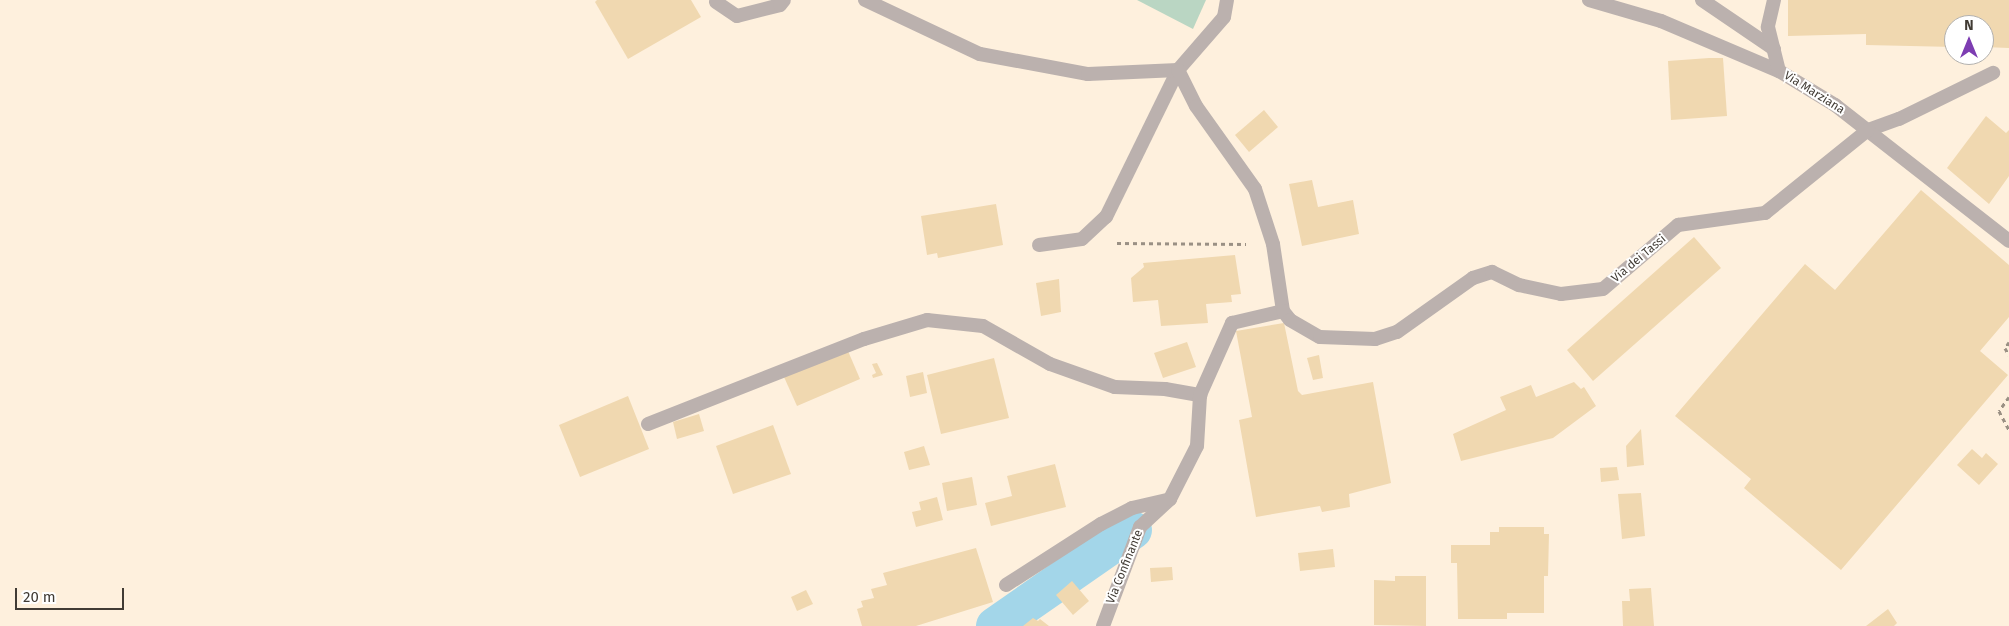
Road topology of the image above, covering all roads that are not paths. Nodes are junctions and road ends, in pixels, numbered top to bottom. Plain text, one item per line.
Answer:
1 (784, 0) edge
2 (865, 0) edge
3 (1227, 0) edge
4 (1589, 0) edge
5 (1702, 0) edge
6 (1774, 0) edge
7 (716, 2) dead end
8 (1774, 49) junction
9 (1178, 70) junction
10 (1779, 71) junction
11 (1993, 73) dead end
12 (1868, 130) junction
13 (2009, 241) edge
14 (1039, 245) dead end
15 (1283, 311) junction
16 (1200, 395) junction
17 (648, 424) dead end
18 (1170, 498) junction
19 (1006, 585) dead end
20 (1103, 626) edge

1 - 7 street
2 - 9 street
3 - 9 street
4 - 10 street, Via Marziana
5 - 8 street
6 - 8 street
8 - 10 street
9 - 14 street
9 - 15 street
10 - 12 street, Via Marziana
11 - 12 street
12 - 13 street, Via Marziana
12 - 15 street, Via dei Tassi
15 - 16 street, Via Confinante
16 - 17 street
16 - 18 street, Via Confinante
18 - 19 street
18 - 20 street, Via Confinante

